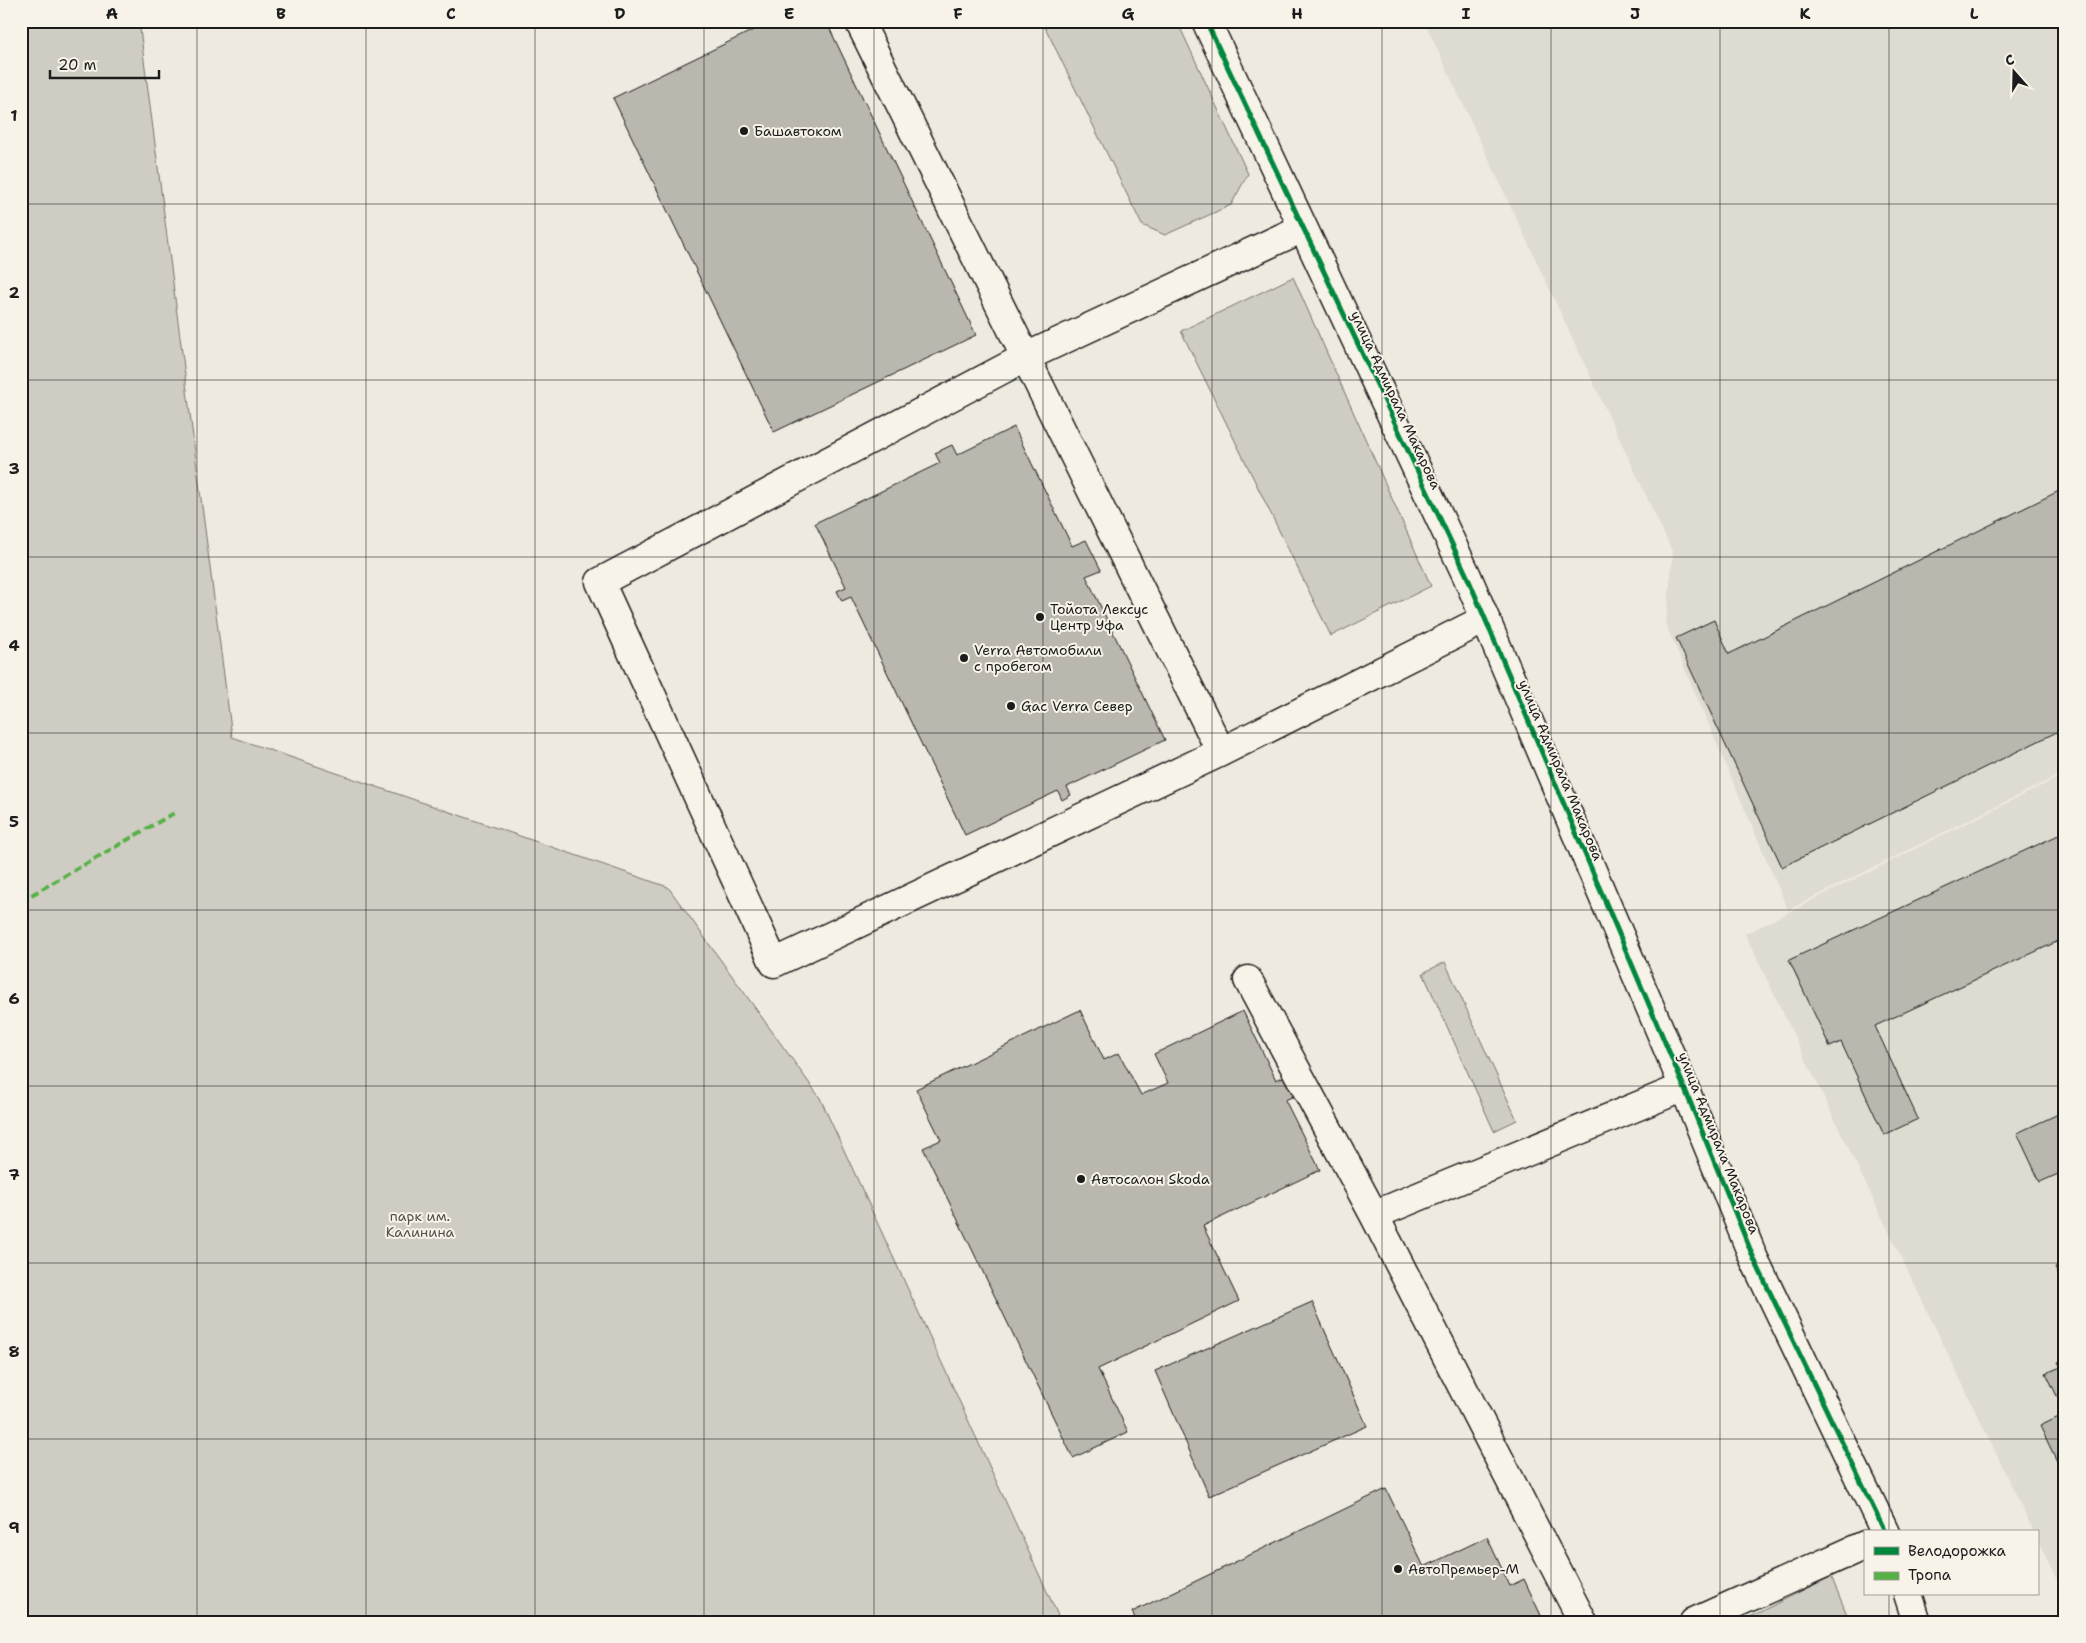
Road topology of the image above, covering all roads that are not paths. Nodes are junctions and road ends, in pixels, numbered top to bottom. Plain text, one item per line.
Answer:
1 (859, 21) edge
2 (1206, 21) edge
3 (1303, 228) junction
4 (1026, 357) junction
5 (1485, 619) junction
6 (1222, 752) junction
7 (1248, 980) dead end
8 (1684, 1087) junction
9 (1374, 1215) junction
10 (1884, 1530) edge
11 (1864, 1545) edge
12 (1909, 1596) edge
13 (1583, 1622) edge
14 (1694, 1622) edge
15 (1917, 1622) edge

1 - 4 street
2 - 3 street, улица Адмирала Макарова
3 - 4 street
3 - 5 street, улица Адмирала Макарова
4 - 6 street
4 - 6 street
5 - 6 street
5 - 8 street, улица Адмирала Макарова
7 - 9 street
8 - 9 street
8 - 10 street, улица Адмирала Макарова
9 - 13 street
11 - 14 street
12 - 15 street

